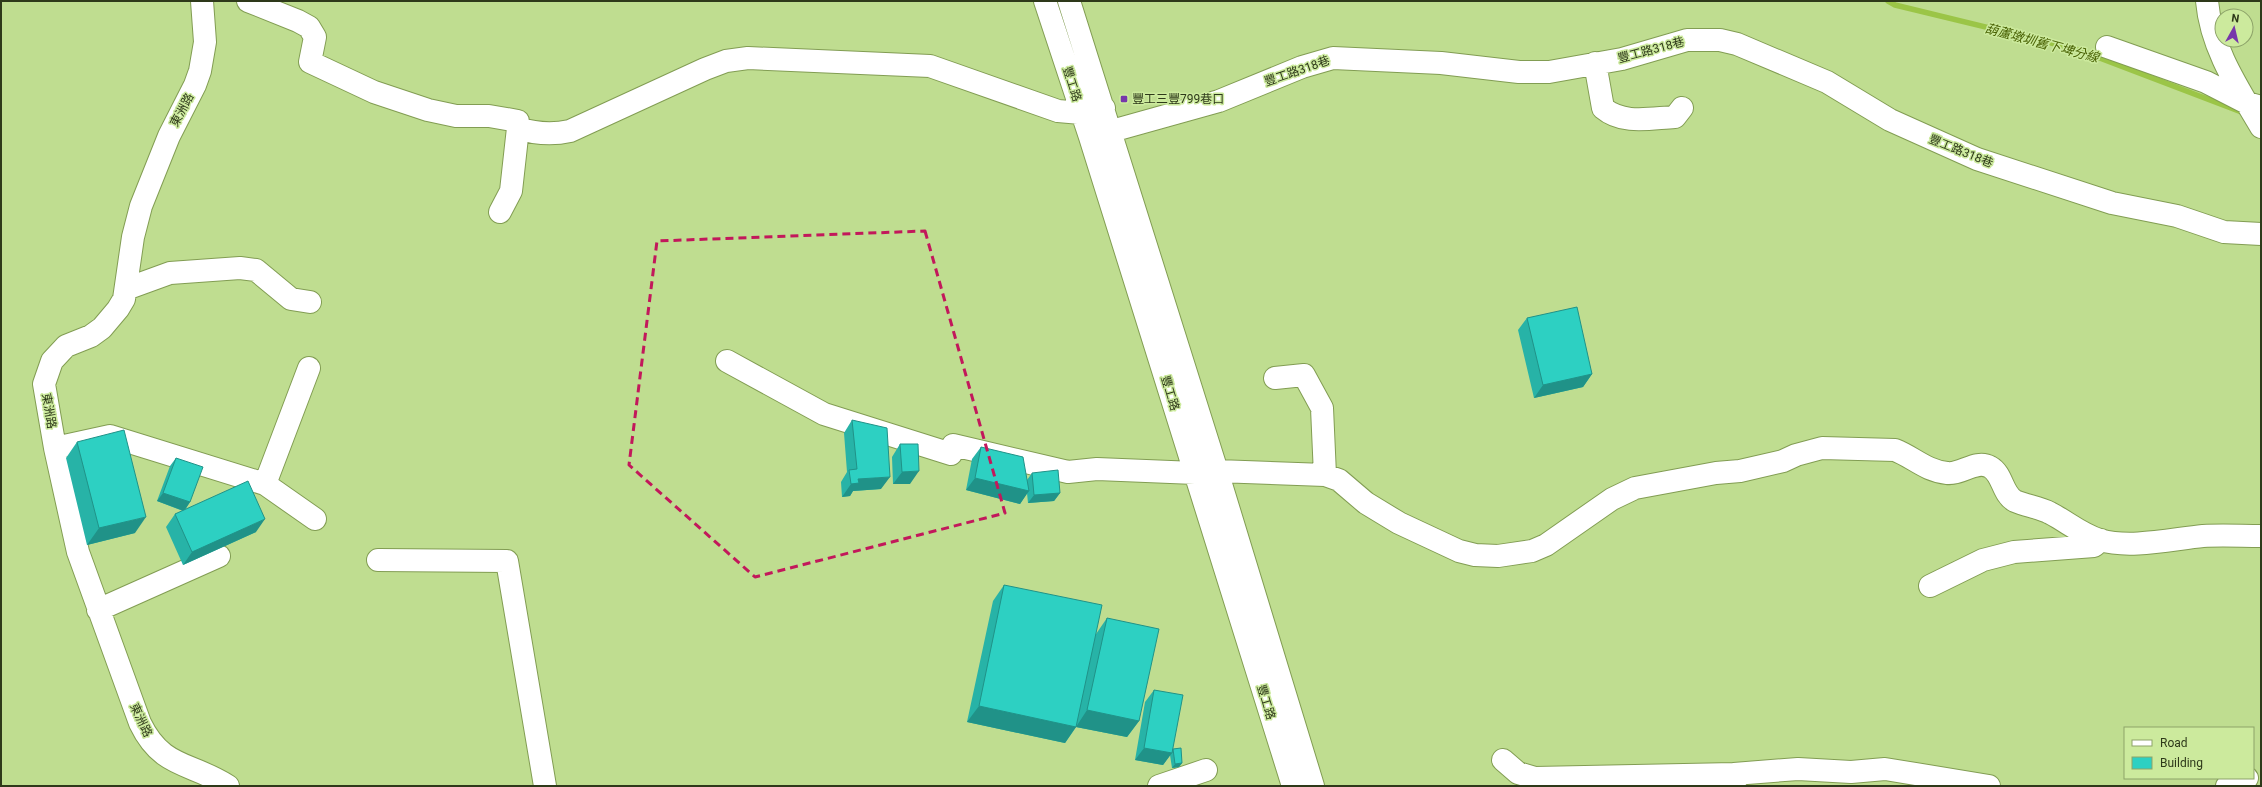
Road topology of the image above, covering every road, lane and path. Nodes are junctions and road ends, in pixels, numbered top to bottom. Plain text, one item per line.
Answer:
1 (202, 1) edge
2 (248, 1) edge
3 (1045, 1) edge
4 (1069, 1) edge
5 (2207, 1) edge
6 (2107, 47) dead end
7 (1596, 63) junction
8 (2254, 105) edge
9 (1104, 108) junction
10 (1682, 108) dead end
11 (1081, 114) junction
12 (2261, 127) edge
13 (518, 128) junction
14 (1111, 132) junction
15 (1090, 137) junction
16 (500, 212) dead end
17 (2261, 234) edge
18 (126, 289) junction
19 (310, 302) dead end
20 (727, 361) dead end
21 (308, 368) dead end
22 (1275, 378) dead end
23 (55, 448) junction
24 (1217, 471) junction
25 (1195, 474) junction
26 (1325, 476) junction
27 (265, 484) junction
28 (315, 519) dead end
29 (2261, 536) edge
30 (2100, 540) junction
31 (219, 556) dead end
32 (378, 560) dead end
33 (1930, 586) dead end
34 (98, 610) junction
35 (1504, 760) dead end
36 (1206, 770) dead end
37 (2244, 779) edge
38 (1735, 780) edge
39 (228, 786) edge
40 (545, 786) edge
41 (1159, 786) edge
42 (1292, 786) edge
43 (1313, 786) edge
44 (1989, 786) edge
45 (2227, 786) edge

1 - 18 street, 東洲路
2 - 13 street
3 - 11 street, 豐工路
4 - 9 street, 豐工路
5 - 8 street
6 - 8 street
7 - 10 street
7 - 14 street, 豐工路318巷
7 - 17 street, 豐工路318巷
8 - 12 street
9 - 11 street
9 - 14 street, 豐工路
11 - 13 street
11 - 15 street, 豐工路
13 - 16 street
14 - 15 street, 豐工路318巷
14 - 24 street, 豐工路
15 - 25 street, 豐工路
18 - 19 street
18 - 23 street, 東洲路
20 - 25 street
21 - 27 street
22 - 26 street
23 - 27 street
23 - 34 street, 東洲路
24 - 25 street
24 - 26 street
24 - 43 street, 豐工路
25 - 42 street, 豐工路
26 - 30 street
27 - 28 street
29 - 30 street
30 - 33 street
31 - 34 street
32 - 40 street
34 - 39 street, 東洲路
35 - 38 street
36 - 41 street
37 - 45 street
38 - 44 street

